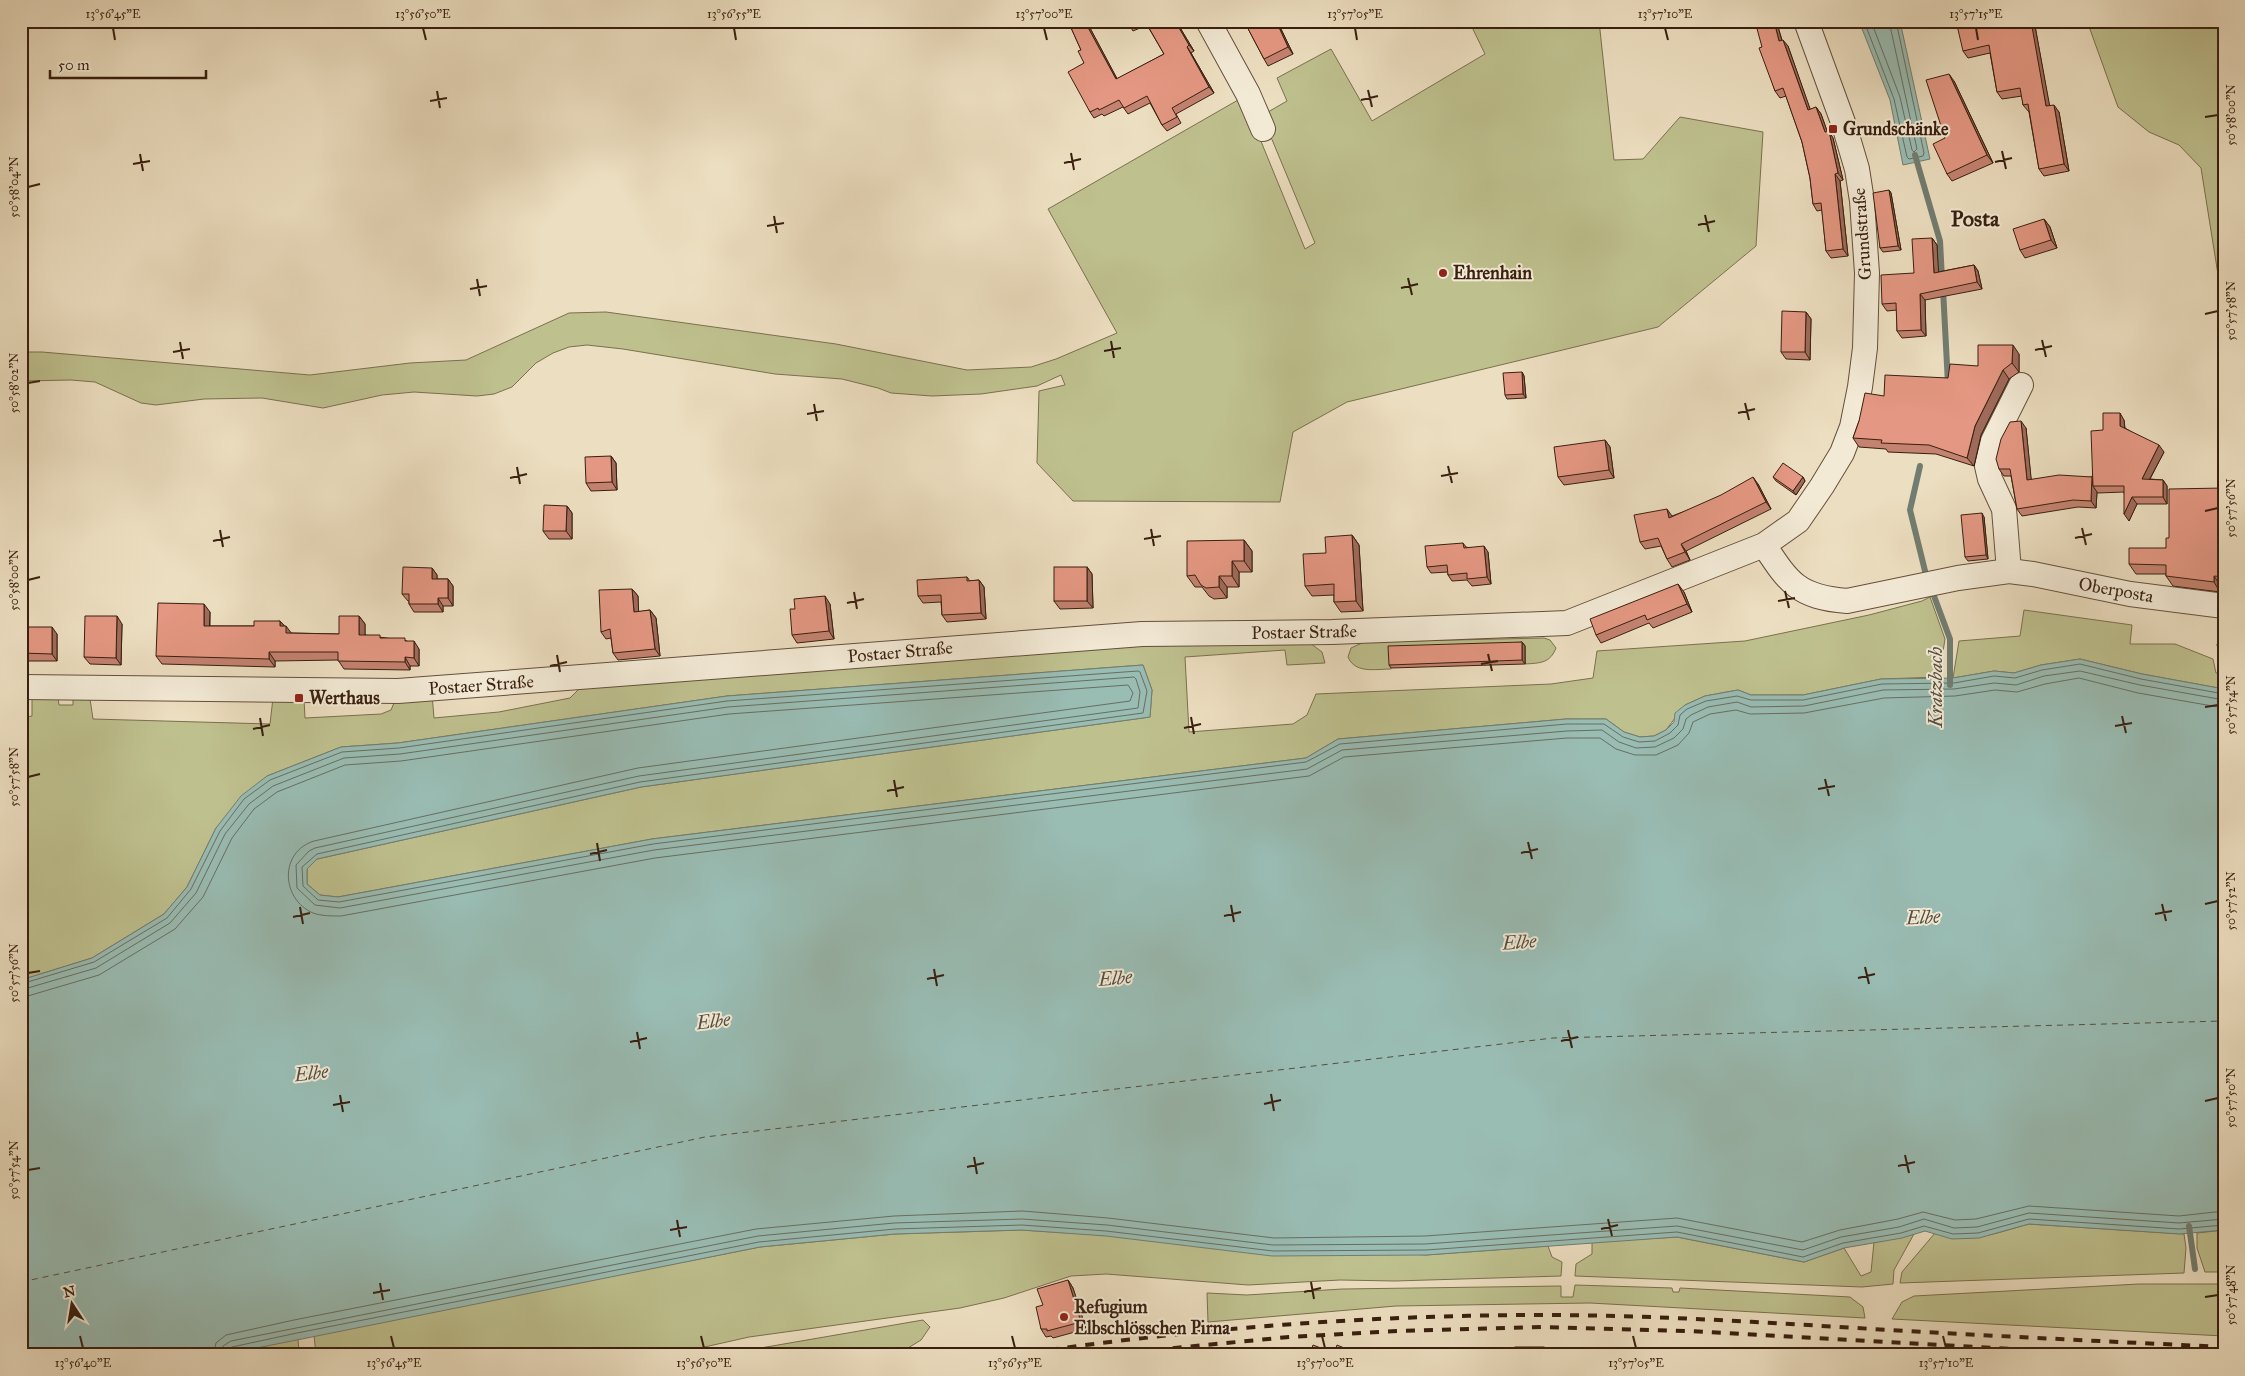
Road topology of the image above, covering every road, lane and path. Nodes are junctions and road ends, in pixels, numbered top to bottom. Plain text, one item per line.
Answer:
1 (1208, 21) edge
2 (1806, 21) edge
3 (1263, 129) dead end
4 (2021, 385) dead end
5 (1842, 453) joint
6 (1764, 545) junction
7 (2009, 571) junction
8 (2224, 606) edge
9 (21, 687) edge

1 - 3 street
2 - 5 street, Grundstraße
4 - 7 street
5 - 6 street, Postaer Straße
6 - 7 street, Oberposta
6 - 9 street, Postaer Straße
7 - 8 street, Oberposta

